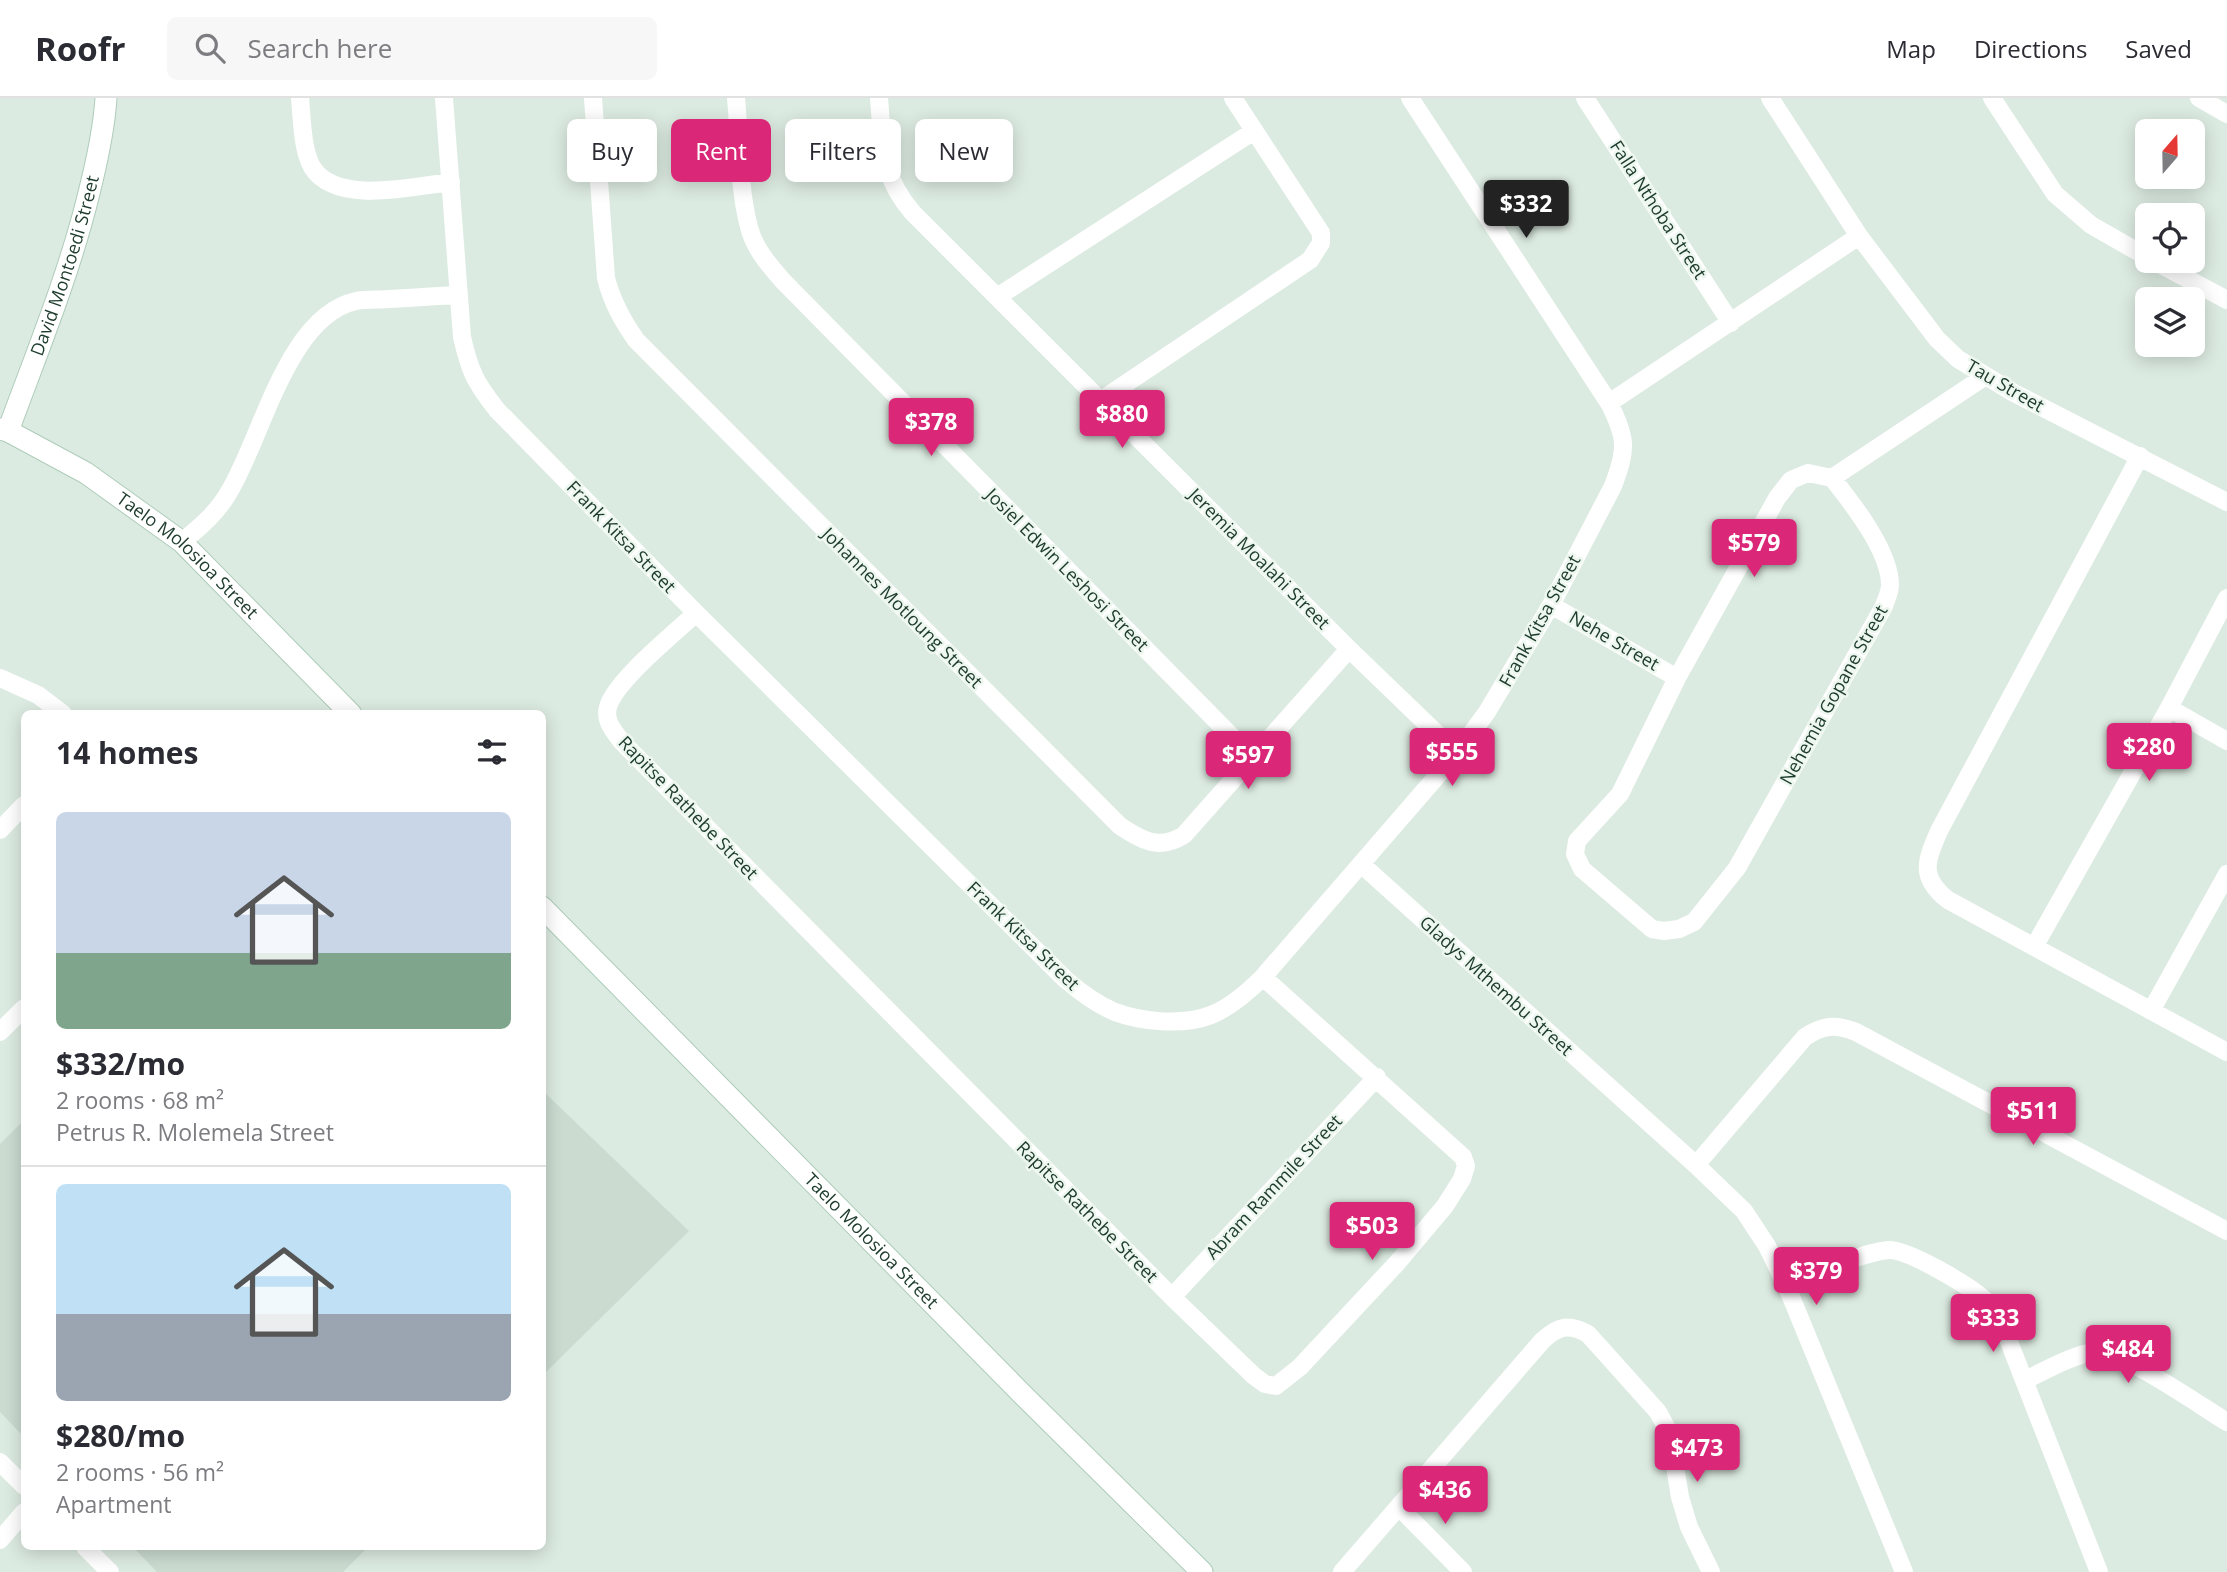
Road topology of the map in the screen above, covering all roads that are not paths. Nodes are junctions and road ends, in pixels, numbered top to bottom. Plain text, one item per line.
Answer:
1 (106, 98) edge
2 (300, 98) edge
3 (444, 98) edge
4 (593, 98) edge
5 (737, 98) edge
6 (879, 98) edge
7 (1233, 98) edge
8 (1410, 98) edge
9 (1585, 98) edge
10 (1770, 98) edge
11 (1992, 98) edge
12 (2199, 98) edge
13 (2227, 114) edge
14 (1254, 131) junction
15 (451, 182) junction
16 (1859, 236) junction
17 (2135, 250) edge
18 (2176, 273) edge
19 (458, 295) junction
20 (997, 297) junction
21 (2227, 300) edge
22 (1731, 323) junction
23 (1984, 377) junction
24 (1100, 401) junction
25 (1609, 403) junction
26 (4, 430) edge
27 (2140, 456) junction
28 (1832, 478) junction
29 (2227, 502) edge
30 (182, 542) junction
31 (2227, 598) edge
32 (1551, 605) junction
33 (696, 613) junction
34 (1349, 649) junction
35 (0, 678) edge
36 (1677, 678) junction
37 (2169, 708) junction
38 (58, 710) edge
39 (347, 710) edge
40 (2227, 741) edge
41 (1457, 753) junction
42 (1252, 757) junction
43 (21, 808) edge
44 (0, 830) edge
45 (1360, 864) junction
46 (2227, 874) edge
47 (546, 912) edge
48 (2034, 947) junction
49 (1264, 977) junction
50 (21, 1011) edge
51 (2151, 1011) junction
52 (0, 1032) edge
53 (2227, 1052) edge
54 (1377, 1077) junction
55 (1696, 1165) junction
56 (2227, 1231) edge
57 (1787, 1287) junction
58 (1172, 1297) junction
59 (2025, 1380) junction
60 (2227, 1422) edge
61 (0, 1462) edge
62 (21, 1483) edge
63 (1399, 1507) junction
64 (21, 1516) edge
65 (0, 1540) edge
66 (88, 1550) edge
67 (110, 1572) edge
68 (1202, 1572) edge
69 (1342, 1572) edge
70 (1463, 1572) edge
71 (1711, 1572) edge
72 (1904, 1572) edge
73 (2099, 1572) edge

1 - 26 street, David Montoedi Street
2 - 15 street
3 - 15 street, Frank Kitsa Street
4 - 42 street, Johannes Motloung Street
5 - 42 street, Josiel Edwin Leshosi Street
6 - 20 street, Jeremia Moalahi Street
7 - 14 street
8 - 25 street, Frank Kitsa Street
9 - 22 street, Falla Nthoba Street
10 - 16 street, Tau Street
11 - 17 street
12 - 13 street
14 - 20 street
14 - 24 street
15 - 19 street, Frank Kitsa Street
16 - 22 street
16 - 23 street, Tau Street
18 - 21 street
19 - 30 street
19 - 33 street, Frank Kitsa Street
20 - 24 street, Jeremia Moalahi Street
22 - 25 street
23 - 27 street, Tau Street
23 - 28 street
24 - 34 street, Jeremia Moalahi Street
25 - 32 street, Frank Kitsa Street
26 - 30 street, Taelo Molosioa Street
27 - 29 street, Tau Street
27 - 48 street
28 - 36 street, Nehemia Gopane Street
28 - 36 street, Nehemia Gopane Street
30 - 39 street, Taelo Molosioa Street
31 - 37 street
32 - 36 street, Nehe Street
32 - 41 street, Frank Kitsa Street
33 - 49 street, Frank Kitsa Street
33 - 58 street, Rapitse Rathebe Street
34 - 41 street, Jeremia Moalahi Street
34 - 42 street, Johannes Motloung Street
35 - 38 street
37 - 40 street
37 - 48 street
41 - 45 street, Frank Kitsa Street
43 - 44 street
45 - 49 street, Frank Kitsa Street
45 - 55 street, Gladys Mthembu Street
46 - 51 street
47 - 68 street, Taelo Molosioa Street
48 - 51 street
49 - 54 street, Rapitse Rathebe Street
50 - 52 street
51 - 53 street
54 - 58 street, Abram Rammile Street
54 - 58 street, Rapitse Rathebe Street
55 - 56 street
55 - 57 street, Gladys Mthembu Street
57 - 59 street
57 - 72 street, Gladys Mthembu Street
59 - 60 street
59 - 73 street
61 - 62 street
63 - 69 street
63 - 70 street
63 - 71 street
64 - 65 street
66 - 67 street

